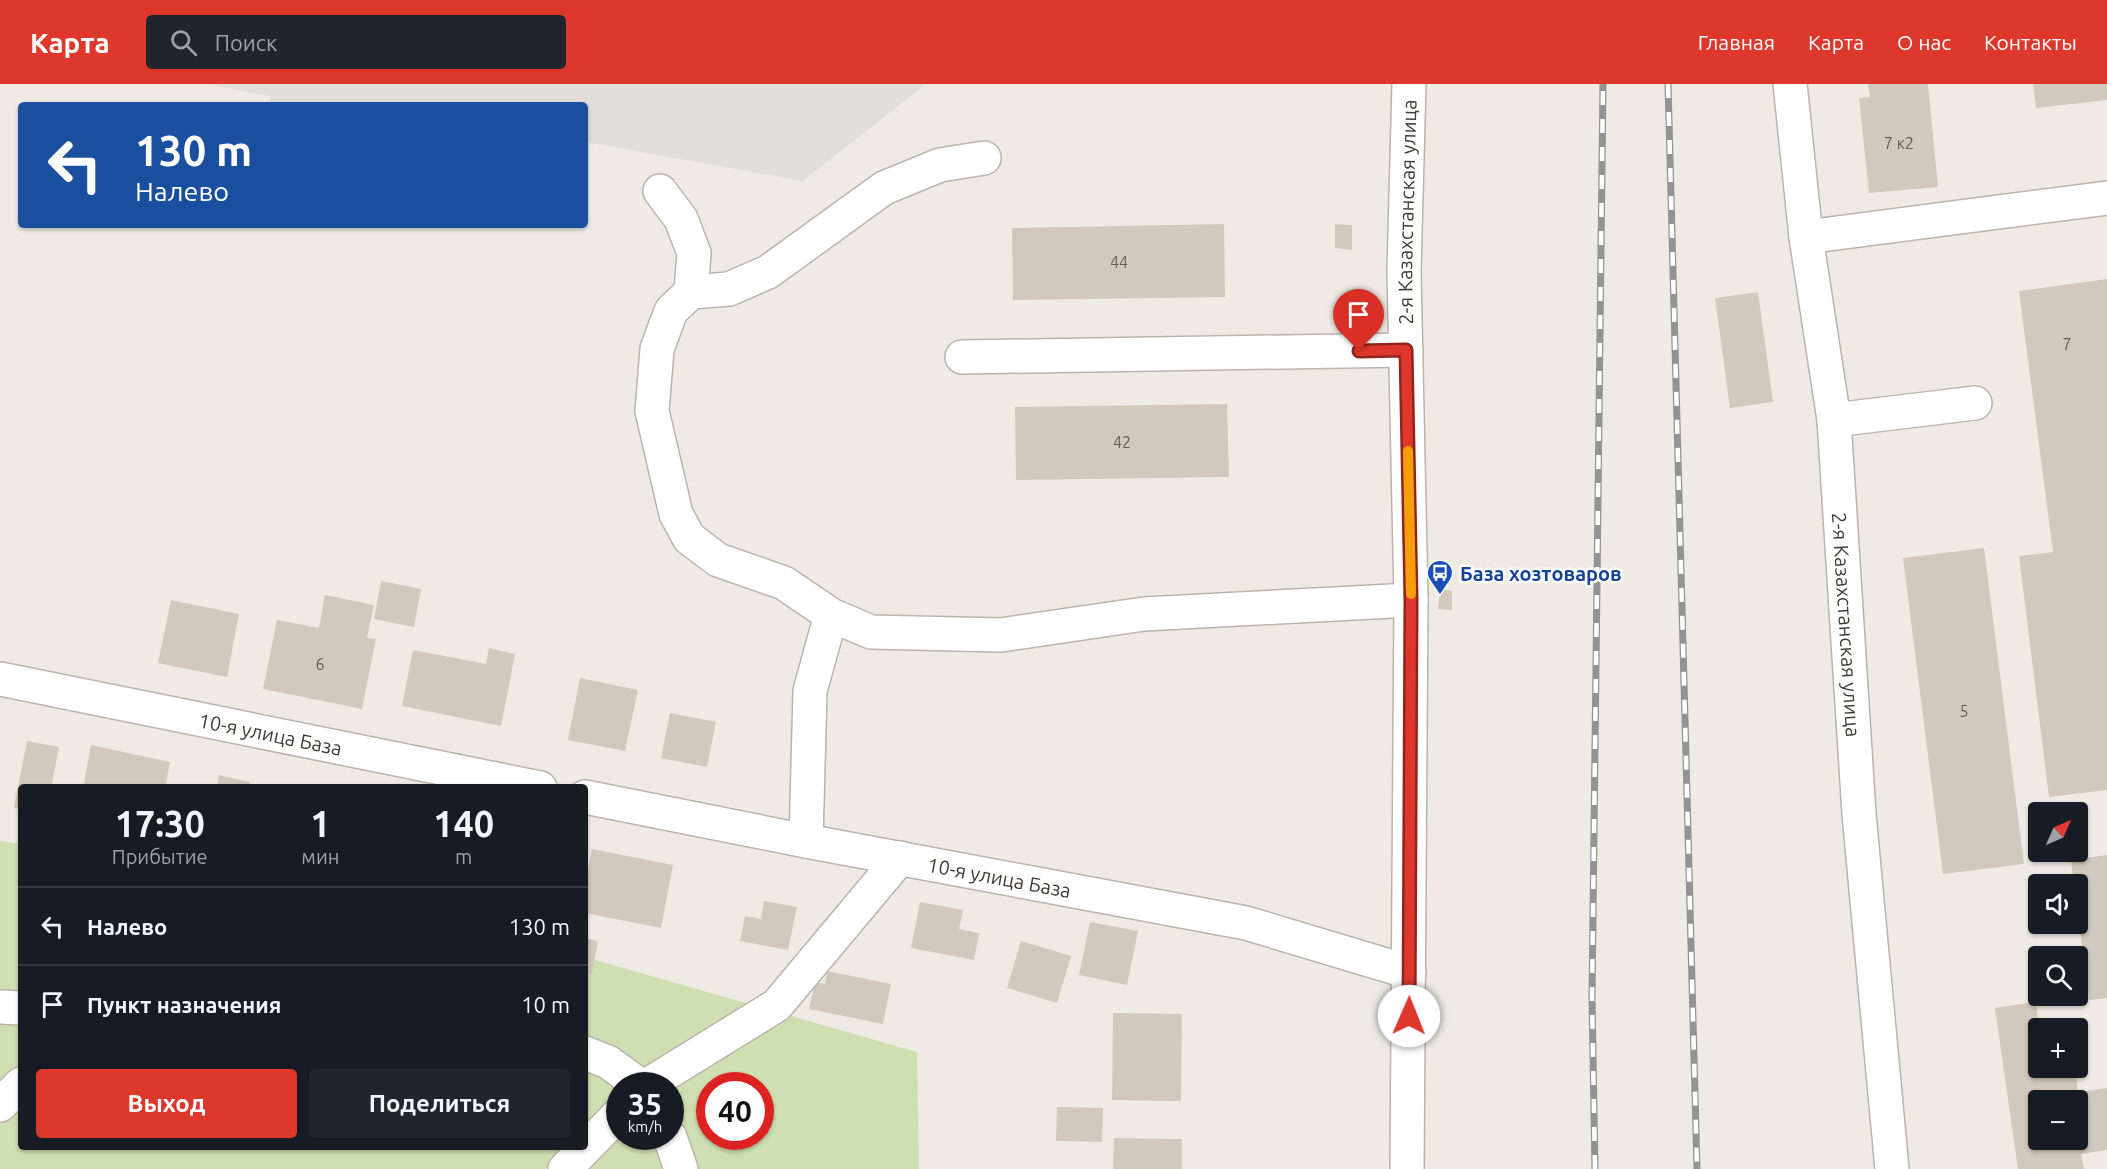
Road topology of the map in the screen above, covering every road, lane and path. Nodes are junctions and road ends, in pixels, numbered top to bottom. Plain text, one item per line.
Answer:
1 (1409, 84) edge
2 (1790, 84) edge
3 (984, 158) dead end
4 (660, 191) dead end
5 (2107, 198) edge
6 (1806, 237) junction
7 (691, 292) junction
8 (1406, 350) junction
9 (962, 357) dead end
10 (1975, 403) dead end
11 (1834, 420) junction
12 (1411, 600) junction
13 (831, 615) junction
14 (0, 679) edge
15 (520, 784) edge
16 (588, 798) edge
17 (806, 841) junction
18 (900, 858) junction
19 (1409, 972) junction
20 (0, 1007) edge
21 (18, 1008) edge
22 (588, 1054) edge
23 (622, 1072) edge
24 (669, 1072) edge
25 (18, 1087) edge
26 (0, 1105) edge
27 (606, 1127) edge
28 (588, 1146) edge
29 (584, 1150) edge
30 (674, 1150) edge
31 (565, 1169) edge
32 (681, 1169) edge
33 (1407, 1169) edge
34 (1892, 1169) edge

1 - 8 street, 2-я Казахстанская улица
2 - 6 street, 2-я Казахстанская улица
3 - 7 street
4 - 7 street
5 - 6 street
6 - 11 street, 2-я Казахстанская улица
7 - 13 street
8 - 9 street
8 - 12 street, 2-я Казахстанская улица
10 - 11 street
11 - 34 street, 2-я Казахстанская улица
12 - 13 street
12 - 19 street, 2-я Казахстанская улица
13 - 17 street
14 - 15 street, 10-я улица База
16 - 17 street, 10-я улица База
17 - 18 street, 10-я улица База
18 - 19 street, 10-я улица База
18 - 24 street
19 - 33 street, 2-я Казахстанская улица
20 - 21 street
22 - 23 street
25 - 26 street
27 - 28 street
29 - 31 street
30 - 32 street

